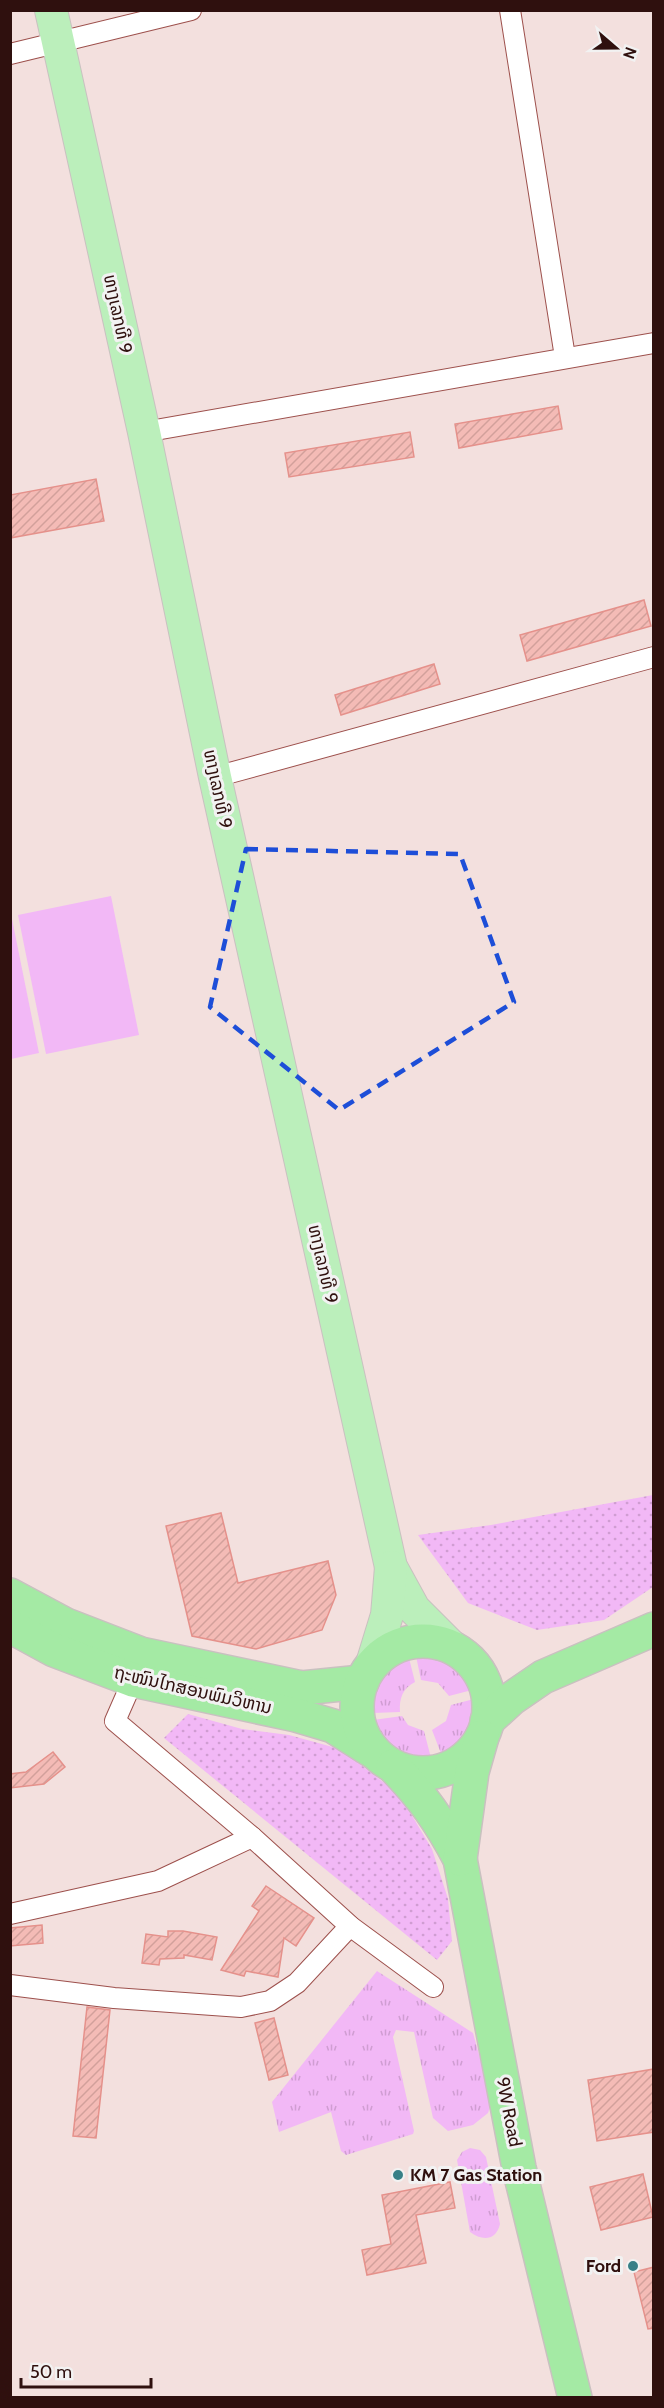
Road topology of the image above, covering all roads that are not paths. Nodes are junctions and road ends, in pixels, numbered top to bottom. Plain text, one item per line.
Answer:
1 (51, 10) edge
2 (191, 10) edge
3 (510, 10) edge
4 (58, 42) junction
5 (10, 54) edge
6 (653, 345) edge
7 (565, 357) junction
8 (144, 432) junction
9 (654, 657) edge
10 (215, 777) junction
11 (391, 1567) junction
12 (10, 1595) edge
13 (10, 1626) edge
14 (654, 1629) edge
15 (460, 1653) junction
16 (367, 1673) junction
17 (543, 1677) junction
18 (133, 1680) junction
19 (485, 1729) junction
20 (384, 1759) junction
21 (252, 1837) junction
22 (460, 1859) junction
23 (10, 1914) edge
24 (350, 1926) junction
25 (10, 1985) edge
26 (432, 1987) dead end
27 (574, 2397) edge

1 - 4 main road, ທາງເລກທີ 9
2 - 4 street
3 - 7 street
4 - 5 street
4 - 8 main road, ທາງເລກທີ 9
6 - 7 street
7 - 8 street
8 - 10 main road, ທາງເລກທີ 9
9 - 10 street
10 - 11 main road, ທາງເລກທີ 9
11 - 15 main road, ທາງເລກທີ 9
11 - 16 main road, ທາງເລກທີ 9
12 - 16 highway, ຖະໜົນໄກສອນພົມວິຫານ
13 - 18 highway, ຖະໜົນໄກສອນພົມວິຫານ
14 - 17 highway
15 - 16 highway
15 - 17 highway
15 - 19 highway
16 - 20 highway
17 - 19 highway
18 - 20 highway, ຖະໜົນໄກສອນພົມວິຫານ
18 - 21 street
19 - 20 highway
19 - 22 highway
20 - 22 highway
21 - 23 street
21 - 24 street
22 - 27 highway, 9W Road
24 - 25 street
24 - 26 street

